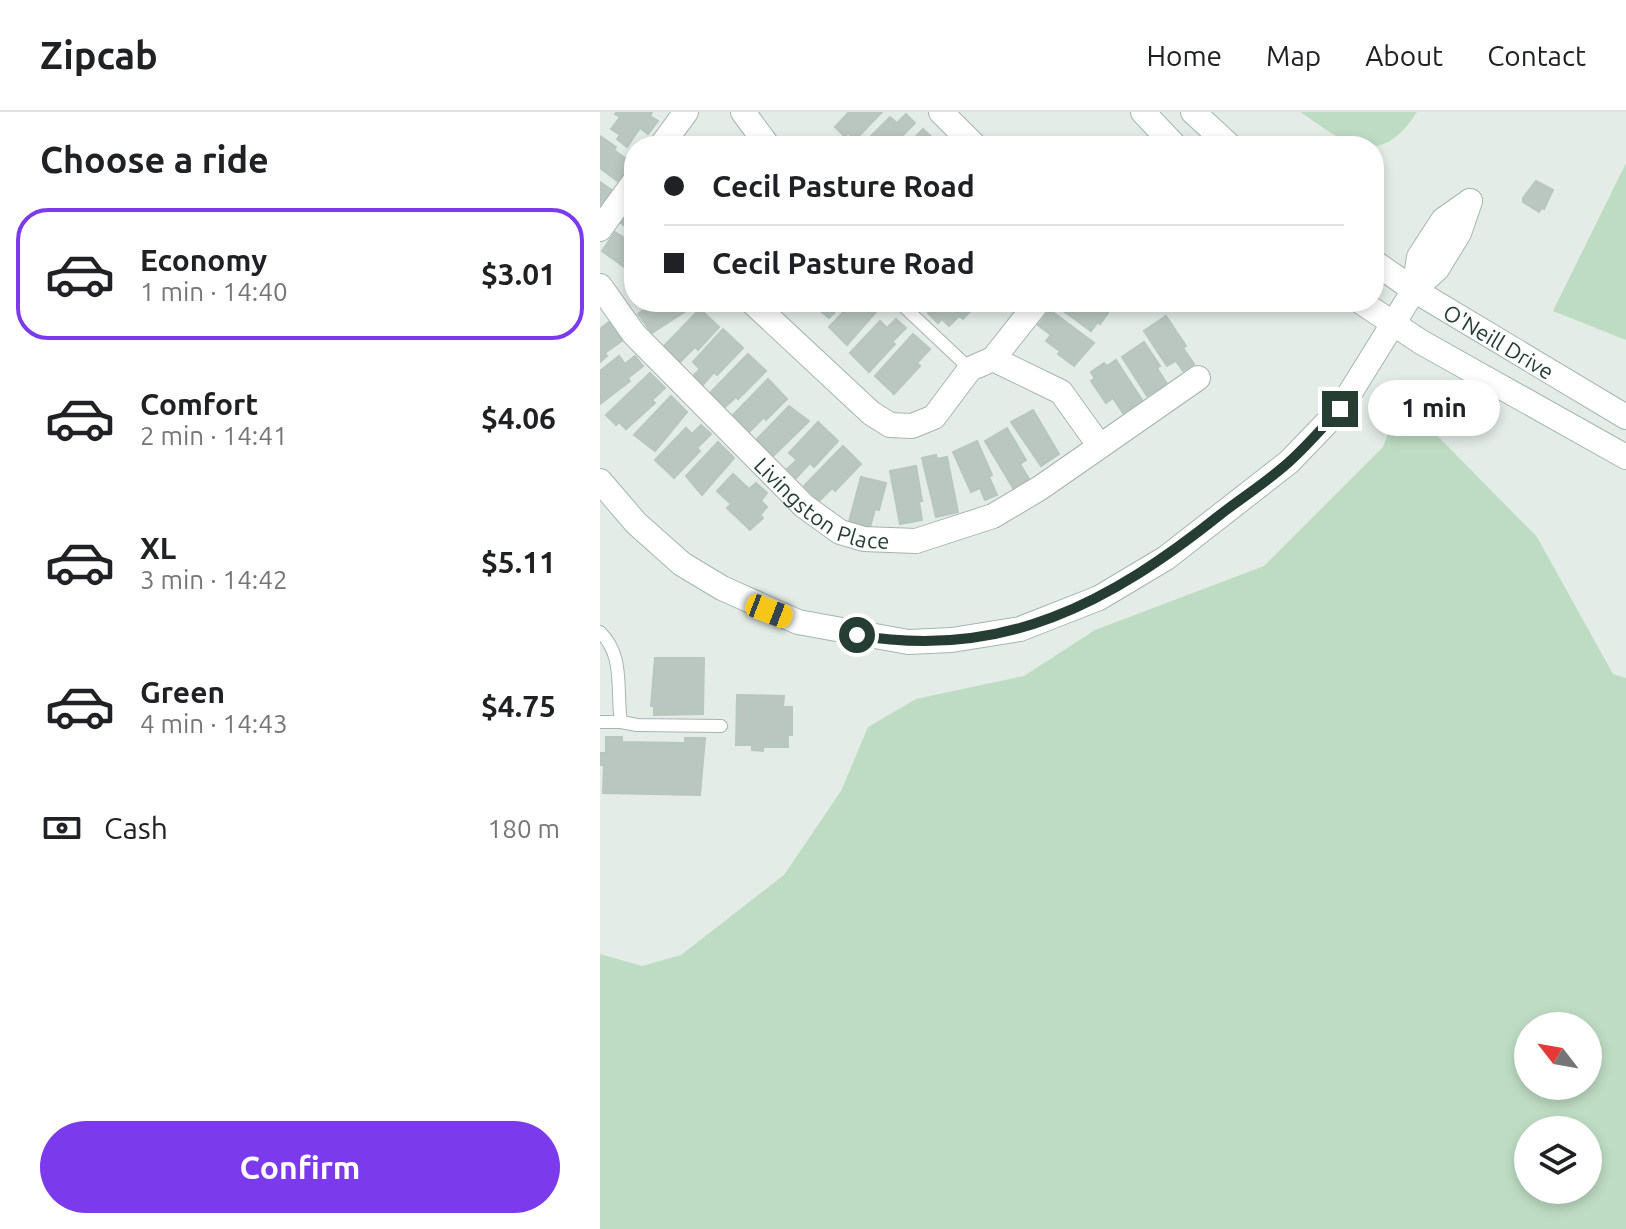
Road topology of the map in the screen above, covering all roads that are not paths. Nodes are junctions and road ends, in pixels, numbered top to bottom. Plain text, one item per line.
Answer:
1 (686, 112) edge
2 (743, 112) edge
3 (941, 112) edge
4 (1143, 112) edge
5 (1193, 112) edge
6 (668, 136) edge
7 (761, 136) edge
8 (965, 136) edge
9 (1166, 136) edge
10 (1219, 136) edge
11 (624, 196) edge
12 (600, 229) edge
13 (1384, 269) edge
14 (600, 286) edge
15 (1414, 290) junction
16 (763, 312) edge
17 (910, 312) edge
18 (1030, 312) edge
19 (1376, 312) edge
20 (1394, 324) junction
21 (993, 359) junction
22 (970, 369) junction
23 (1198, 378) dead end
24 (1626, 417) edge
25 (1099, 445) junction
26 (1626, 457) edge
27 (600, 481) edge
28 (600, 632) edge
29 (600, 722) edge
30 (621, 722) junction
31 (721, 726) dead end

1 - 6 street
2 - 7 street
3 - 8 street
4 - 9 street
5 - 10 street
11 - 12 street
13 - 15 street, O'Neill Drive
14 - 25 street, Livingston Place
15 - 20 street
15 - 24 street, O'Neill Drive
16 - 22 street
17 - 22 lane
18 - 21 street
19 - 20 street, O'Neill Drive
20 - 26 street, O'Neill Drive
20 - 27 street
21 - 22 street
21 - 25 street
23 - 25 street, Livingston Place
28 - 30 lane
29 - 30 lane
30 - 31 lane

